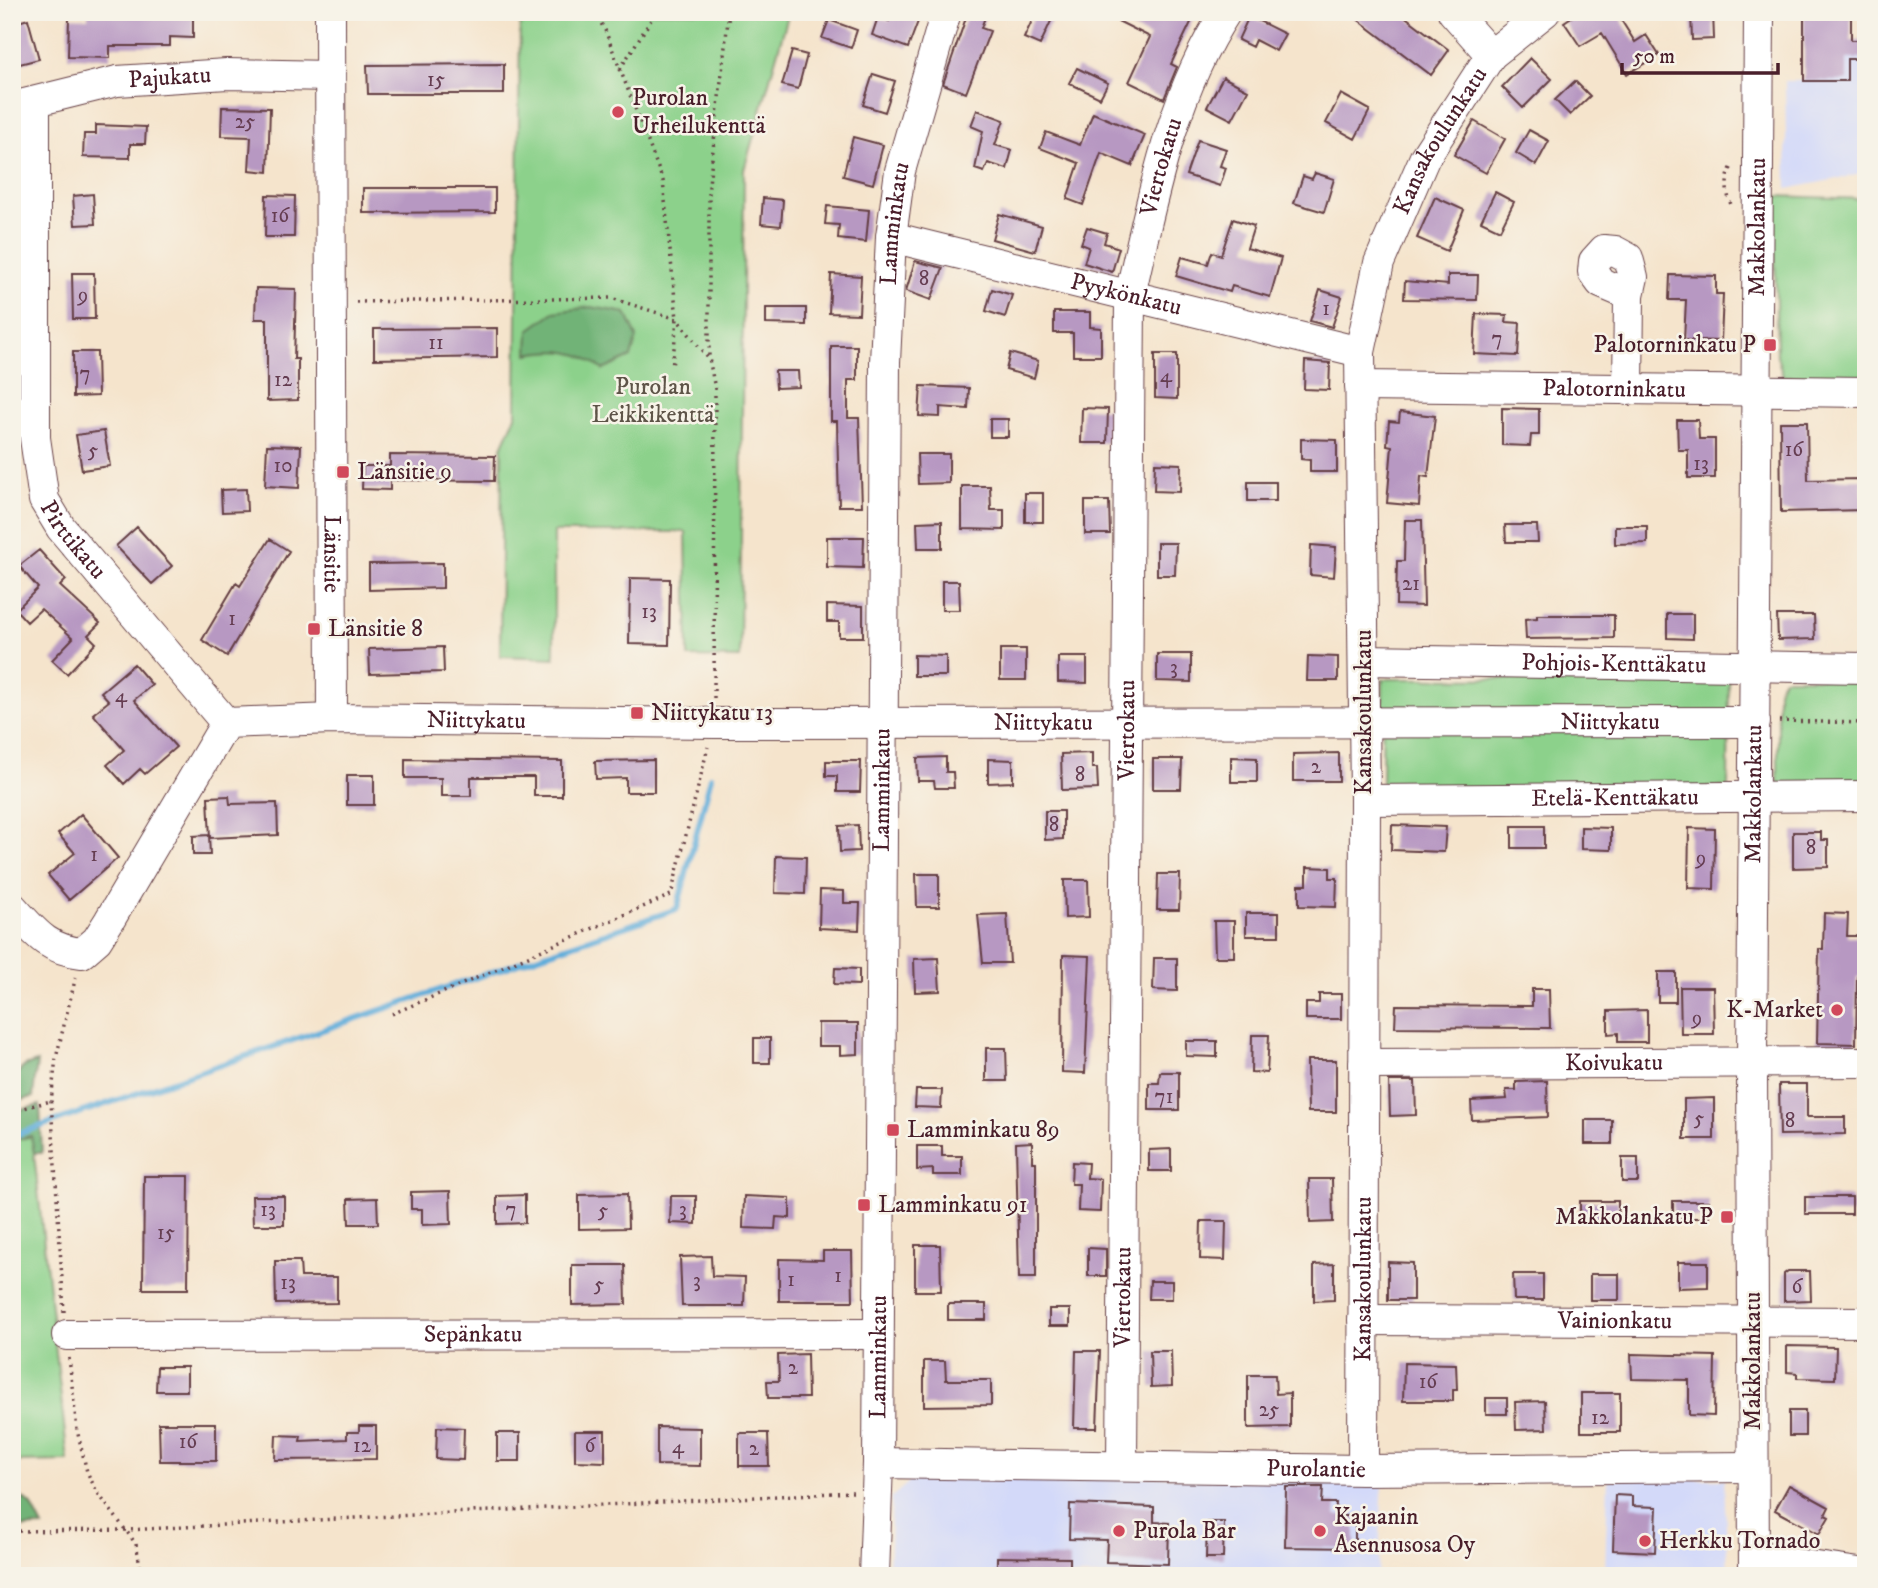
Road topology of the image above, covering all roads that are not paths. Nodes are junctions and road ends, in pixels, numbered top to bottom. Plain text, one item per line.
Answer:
1 (330, 12) edge
2 (946, 12) edge
3 (1226, 12) edge
4 (1453, 12) edge
5 (1545, 12) edge
6 (1759, 12) edge
7 (1491, 54) junction
8 (330, 76) junction
9 (24, 104) edge
10 (891, 237) junction
11 (1130, 295) junction
12 (1629, 295) dead end
13 (1360, 352) junction
14 (1360, 386) junction
15 (1628, 390) junction
16 (1758, 392) junction
17 (1866, 392) edge
18 (1364, 660) junction
19 (1754, 667) junction
20 (1866, 668) edge
21 (332, 719) junction
22 (1763, 721) junction
23 (883, 722) junction
24 (1125, 722) junction
25 (1364, 722) junction
26 (226, 723) junction
27 (1866, 796) edge
28 (1754, 797) junction
29 (1365, 800) junction
30 (12, 907) edge
31 (1866, 1062) edge
32 (1752, 1063) junction
33 (1364, 1065) junction
34 (1363, 1320) junction
35 (1754, 1322) junction
36 (1866, 1322) edge
37 (878, 1334) junction
38 (67, 1335) road end
39 (1122, 1465) junction
40 (1753, 1467) junction
41 (1363, 1470) junction
42 (877, 1476) junction
43 (1754, 1567) edge
44 (1866, 1574) edge
45 (874, 1576) edge

1 - 8 street, Länsitie
2 - 10 street, Lamminkatu
3 - 11 street, Viertokatu
4 - 7 street
5 - 7 street, Kansakoulunkatu
6 - 16 street, Makkolankatu
7 - 13 street, Kansakoulunkatu
8 - 9 street, Pajukatu
8 - 21 street, Länsitie
9 - 26 street, Pirttikatu
10 - 11 street, Pyykönkatu
10 - 23 street, Lamminkatu
11 - 13 street, Pyykönkatu
11 - 24 street, Viertokatu
12 - 15 street
13 - 14 street, Kansakoulunkatu
14 - 15 street, Palotorninkatu
14 - 18 street, Kansakoulunkatu
15 - 16 street, Palotorninkatu
16 - 17 street, Palotorninkatu
16 - 19 street, Makkolankatu
18 - 19 street, Pohjois-Kenttäkatu
18 - 25 street, Kansakoulunkatu
19 - 20 street, Pohjois-Kenttäkatu
19 - 22 street, Makkolankatu
21 - 23 street, Niittykatu
21 - 26 street
22 - 25 street, Niittykatu
22 - 28 street, Makkolankatu
23 - 24 street, Niittykatu
23 - 37 street, Lamminkatu
24 - 25 street, Niittykatu
24 - 39 street, Viertokatu
25 - 29 street, Kansakoulunkatu
26 - 30 street
27 - 28 street, Etelä-Kenttäkatu
28 - 29 street, Etelä-Kenttäkatu
28 - 32 street, Makkolankatu
29 - 33 street, Kansakoulunkatu
31 - 32 street, Koivukatu
32 - 33 street, Koivukatu
32 - 35 street, Makkolankatu
33 - 34 street, Kansakoulunkatu
34 - 35 street, Vainionkatu
34 - 41 street, Kansakoulunkatu
35 - 36 street, Vainionkatu
35 - 40 street, Makkolankatu
37 - 38 street, Sepänkatu
37 - 42 street, Lamminkatu
39 - 41 street, Purolantie
39 - 42 street, Purolantie
40 - 41 street, Purolantie
40 - 43 street, Makkolankatu
42 - 45 street, Lamminkatu
43 - 44 street

